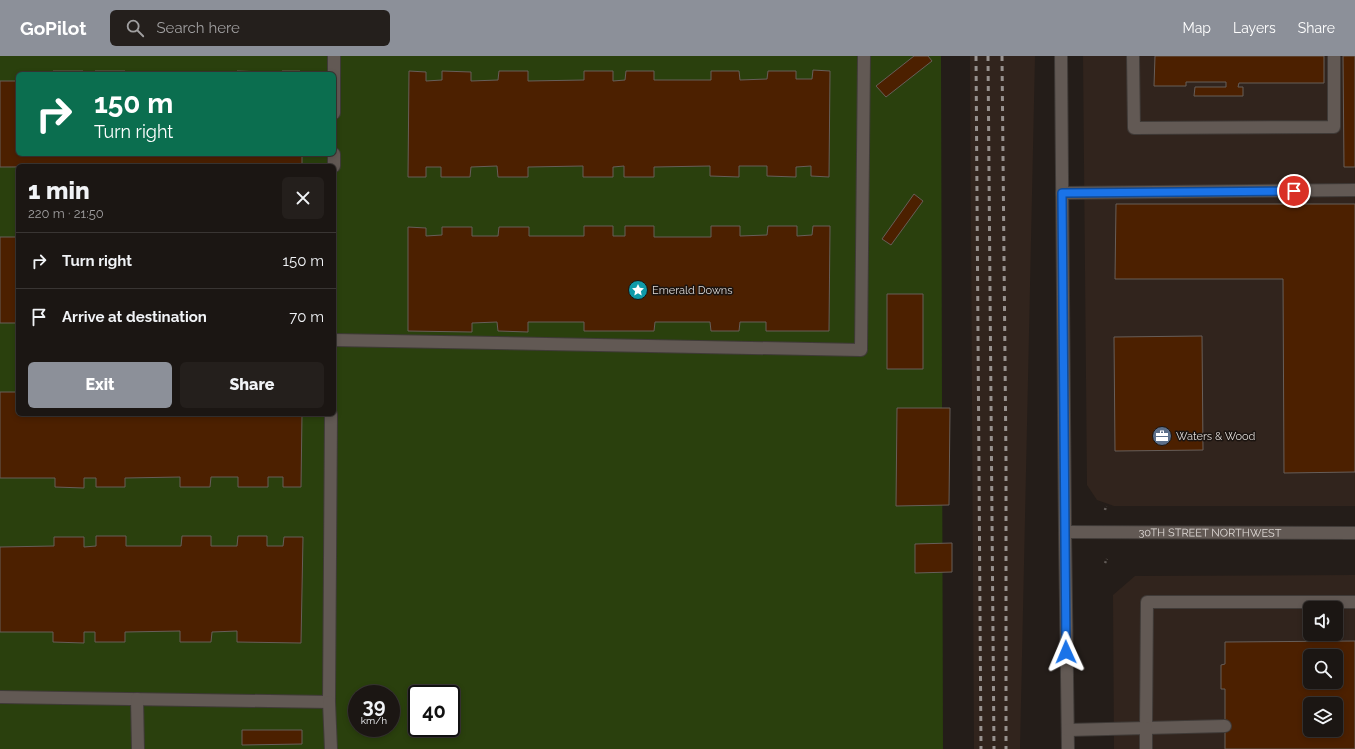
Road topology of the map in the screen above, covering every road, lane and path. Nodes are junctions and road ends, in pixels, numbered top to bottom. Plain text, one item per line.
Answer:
1 (334, 56) edge
2 (864, 56) edge
3 (1060, 56) edge
4 (1133, 56) edge
5 (1334, 56) edge
6 (334, 72) edge
7 (1355, 190) edge
8 (1062, 193) junction
9 (336, 340) edge
10 (332, 416) edge
11 (1064, 532) junction
12 (1355, 532) edge
13 (1107, 559) dead end
14 (1105, 563) dead end
15 (1355, 602) edge
16 (0, 698) edge
17 (137, 699) junction
18 (329, 702) junction
19 (1225, 726) dead end
20 (1146, 728) junction
21 (1068, 730) junction
22 (138, 749) edge
23 (330, 749) edge
24 (1068, 749) edge
25 (1146, 749) edge

1 - 6 street
2 - 9 street
3 - 8 street
4 - 5 street
7 - 8 street
8 - 11 street
10 - 18 street
11 - 12 street, 30TH STREET NORTHWEST
11 - 21 street
13 - 14 path
15 - 20 street
16 - 17 street
17 - 18 street
17 - 22 street
18 - 23 street
19 - 20 street
20 - 21 street
20 - 25 street
21 - 24 street

